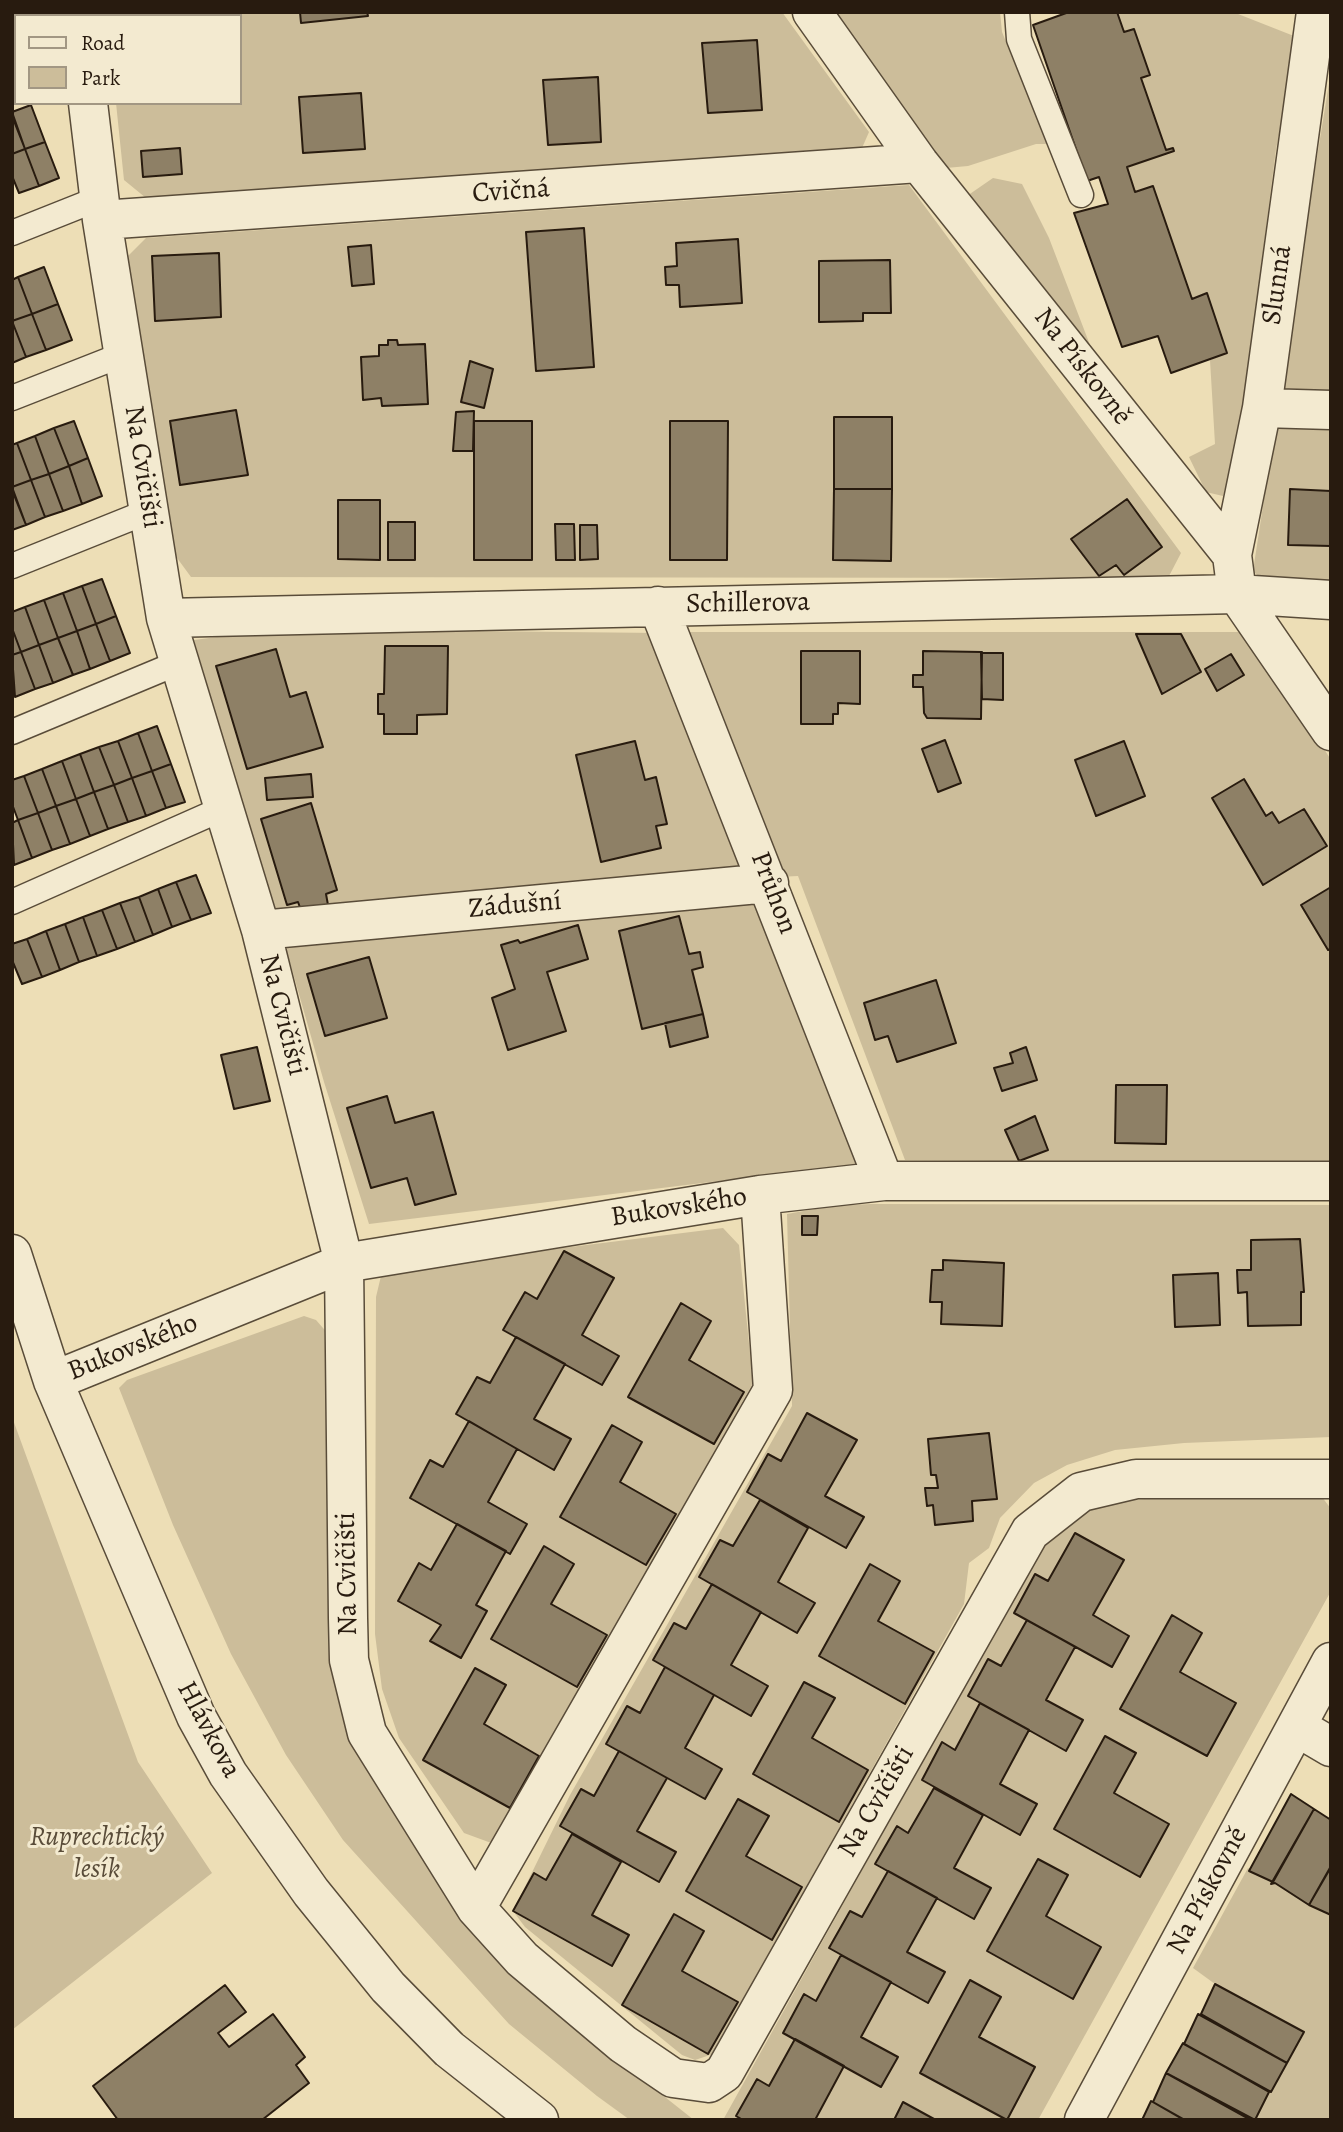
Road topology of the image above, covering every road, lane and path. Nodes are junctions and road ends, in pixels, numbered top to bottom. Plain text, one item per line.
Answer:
1 (811, 12) edge
2 (1017, 12) edge
3 (1314, 17) edge
4 (88, 105) edge
5 (919, 163) junction
6 (1081, 195) dead end
7 (101, 209) junction
8 (12, 233) edge
9 (124, 354) junction
10 (12, 398) edge
11 (1262, 408) junction
12 (1331, 410) edge
13 (149, 511) junction
14 (1232, 555) junction
15 (12, 566) edge
16 (1237, 594) junction
17 (1331, 600) edge
18 (658, 606) junction
19 (166, 618) junction
20 (180, 662) junction
21 (1331, 731) edge
22 (12, 732) edge
23 (224, 808) junction
24 (769, 883) junction
25 (12, 902) edge
26 (261, 930) junction
27 (884, 1181) junction
28 (1331, 1181) edge
29 (760, 1195) junction
30 (12, 1254) edge
31 (344, 1263) junction
32 (53, 1381) junction
33 (1331, 1479) edge
34 (1331, 1662) edge
35 (1297, 1727) junction
36 (1331, 1747) edge
37 (476, 1908) junction
38 (538, 2120) edge
39 (1084, 2120) edge

1 - 5 street, Na Pískovně
2 - 6 lane
3 - 11 street, Slunná
4 - 7 street, Na Cvičišti
5 - 7 street, Cvičná
5 - 14 street, Na Pískovně
7 - 8 lane
7 - 9 street, Na Cvičišti
9 - 10 lane
9 - 13 street, Na Cvičišti
11 - 12 street
11 - 14 street, Slunná
13 - 15 lane
13 - 19 street, Na Cvičišti
14 - 16 street
16 - 17 street, Schillerova
16 - 18 street, Schillerova
16 - 21 street
18 - 19 street, Schillerova
18 - 24 street, Průhon
19 - 20 street, Na Cvičišti
20 - 22 lane
20 - 23 street, Na Cvičišti
23 - 25 lane
23 - 26 street, Na Cvičišti
24 - 26 street, Zádušní
24 - 27 street, Průhon
26 - 31 street, Na Cvičišti
27 - 28 street, Bukovského
27 - 29 street, Bukovského
29 - 31 street, Bukovského
29 - 37 street
30 - 32 street, Hlávkova
31 - 32 street, Bukovského
31 - 37 street, Na Cvičišti
32 - 38 street, Hlávkova
33 - 37 street, Na Cvičišti
34 - 35 street, Na Pískovně
35 - 36 street
35 - 39 street, Na Pískovně

